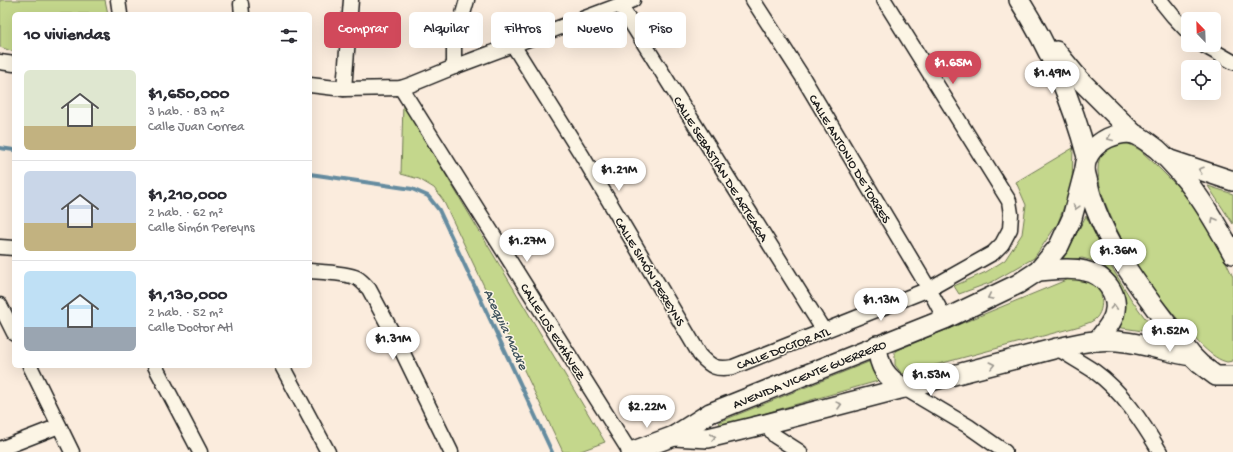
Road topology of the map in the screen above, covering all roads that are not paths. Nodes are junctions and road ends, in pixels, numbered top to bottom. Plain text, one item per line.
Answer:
1 (118, 0) edge
2 (351, 0) edge
3 (467, 0) edge
4 (753, 0) edge
5 (884, 0) edge
6 (1019, 0) edge
7 (1160, 0) edge
8 (626, 3) edge
9 (120, 12) edge
10 (1181, 25) edge
11 (1036, 27) junction
12 (555, 29) edge
13 (505, 48) edge
14 (515, 48) edge
15 (1215, 52) edge
16 (0, 62) edge
17 (1233, 62) edge
18 (12, 64) edge
19 (454, 68) junction
20 (312, 85) edge
21 (401, 88) junction
22 (344, 89) junction
23 (1134, 134) junction
24 (1168, 159) junction
25 (1086, 163) junction
26 (1233, 181) edge
27 (0, 247) edge
28 (12, 248) edge
29 (1233, 254) edge
30 (312, 271) edge
31 (1038, 271) junction
32 (929, 289) junction
33 (0, 305) edge
34 (945, 319) junction
35 (8, 328) edge
36 (824, 331) junction
37 (1096, 340) junction
38 (877, 345) junction
39 (1057, 348) junction
40 (700, 355) joint
41 (1192, 356) junction
42 (31, 368) edge
43 (156, 368) edge
44 (283, 368) edge
45 (1225, 376) edge
46 (1233, 387) edge
47 (904, 388) junction
48 (766, 424) junction
49 (59, 426) junction
50 (674, 436) junction
51 (0, 449) edge
52 (72, 452) edge
53 (200, 452) edge
54 (328, 452) edge
55 (451, 452) edge
56 (631, 452) edge
57 (800, 452) edge
58 (1005, 452) edge
59 (1160, 452) edge

1 - 9 street
2 - 22 street
3 - 19 street
4 - 32 street, CALLE ANTONIO DE TORRES
5 - 32 street, CALLE DOCTOR ATL
6 - 11 street
7 - 10 street
8 - 12 street
8 - 36 street, CALLE SEBASTIÁN DE ARTEAGA
11 - 23 street
11 - 25 street
13 - 19 street
14 - 40 street, CALLE SIMÓN PEREYNS
15 - 17 street
16 - 18 street
19 - 21 street
20 - 22 street
21 - 22 street
21 - 56 street, CALLE LOS ECHÁVEZ
23 - 24 street
23 -> 25 street
26 -> 24 street
29 -> 24 street
25 -> 31 street, AVENIDA VICENTE GUERRERO
25 - 41 street
27 - 28 street
30 - 55 street
31 -> 34 street, AVENIDA VICENTE GUERRERO
37 -> 31 street
32 - 34 street, CALLE ANTONIO DE TORRES
32 - 36 street, CALLE DOCTOR ATL
33 - 35 street
34 - 38 street, AVENIDA VICENTE GUERRERO
36 - 40 street, CALLE DOCTOR ATL
37 - 39 street, AVENIDA VICENTE GUERRERO
37 - 41 street, AVENIDA VICENTE GUERRERO
38 - 47 street
38 - 50 street, AVENIDA VICENTE GUERRERO
47 -> 39 street, AVENIDA VICENTE GUERRERO
39 - 59 street
41 - 45 street
42 - 49 street
43 - 53 street
44 - 54 street
45 - 46 street
48 -> 47 street, AVENIDA VICENTE GUERRERO
47 - 58 street
50 -> 48 street, AVENIDA VICENTE GUERRERO
48 - 57 street
49 - 51 street
49 - 52 street
50 - 56 street, AVENIDA VICENTE GUERRERO

